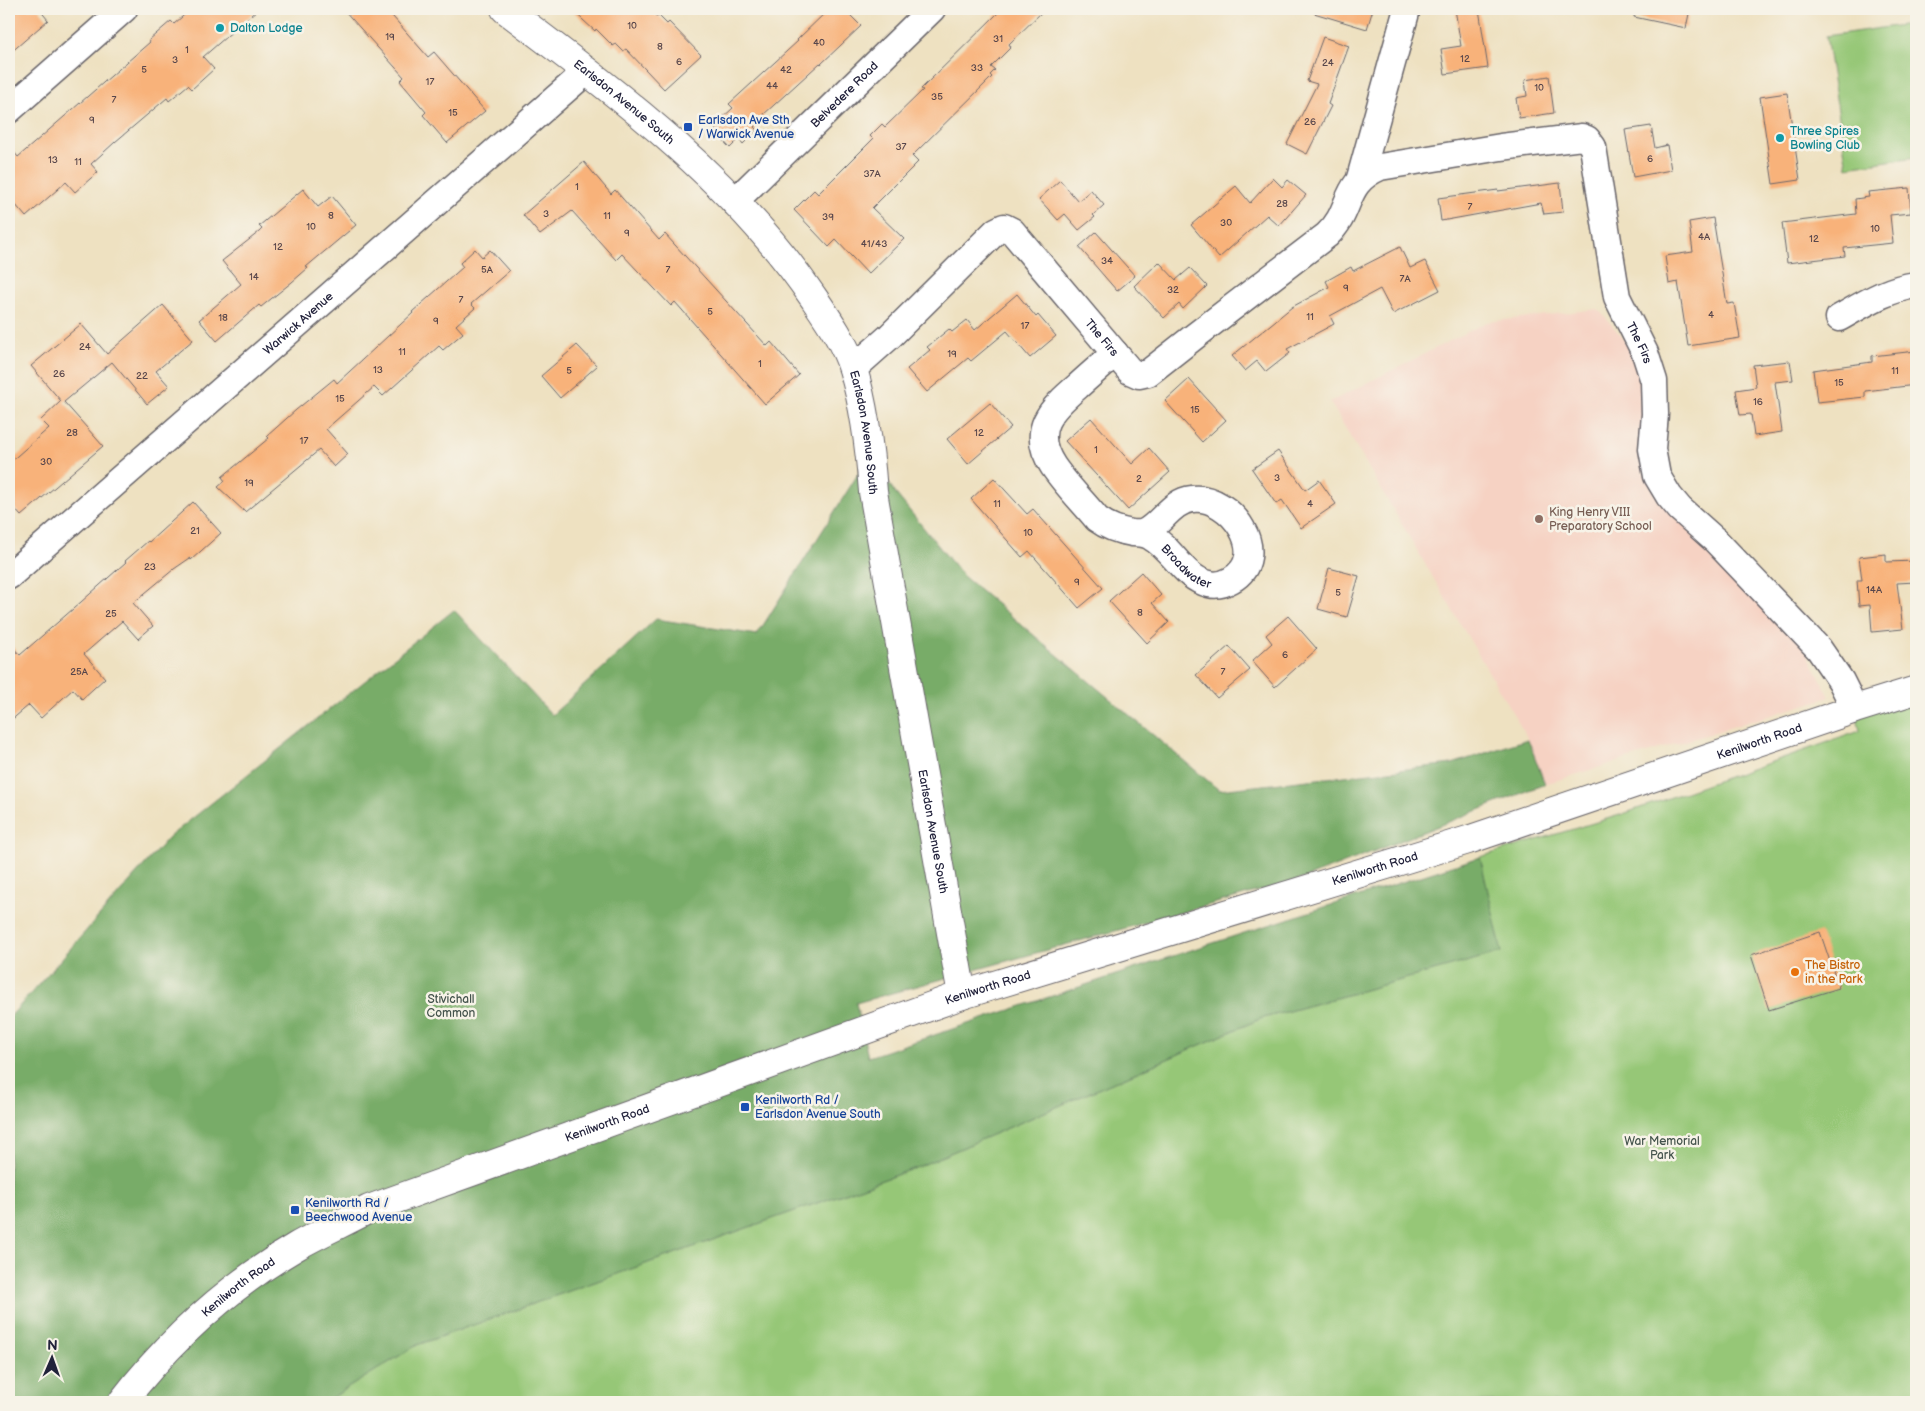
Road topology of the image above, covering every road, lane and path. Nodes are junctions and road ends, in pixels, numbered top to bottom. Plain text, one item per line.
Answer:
1 (124, 9) edge
2 (504, 9) edge
3 (932, 9) edge
4 (1407, 9) edge
5 (587, 71) junction
6 (9, 110) edge
7 (1360, 178) junction
8 (734, 202) junction
9 (1916, 285) edge
10 (1839, 318) dead end
11 (1115, 353) junction
12 (853, 369) junction
13 (1143, 533) dead end
14 (9, 576) edge
15 (1916, 690) edge
16 (1855, 709) junction
17 (962, 995) junction
18 (122, 1402) edge

1 - 6 street
2 - 5 main road, Earlsdon Avenue South
3 - 8 street, Belvedere Road
4 - 7 street, The Firs
5 - 8 main road, Earlsdon Avenue South
5 - 14 street, Warwick Avenue
7 - 11 street, The Firs
7 - 16 street, The Firs
8 - 12 main road, Earlsdon Avenue South
9 - 10 street
11 - 12 street, The Firs
11 - 13 street
12 - 17 main road, Earlsdon Avenue South
15 - 16 main road, Kenilworth Road
16 - 17 main road, Kenilworth Road
17 - 18 main road, Kenilworth Road

